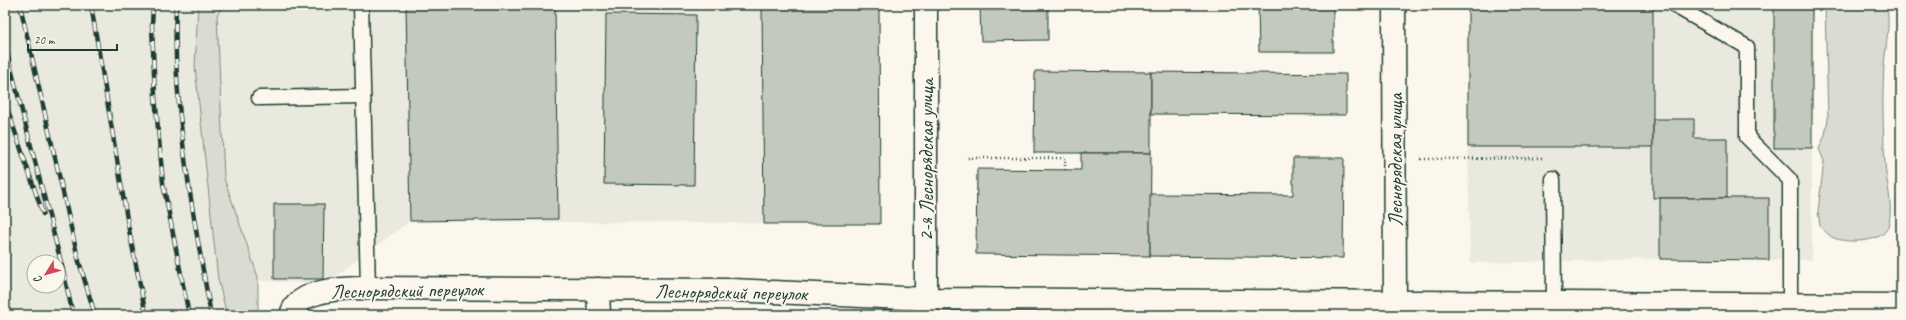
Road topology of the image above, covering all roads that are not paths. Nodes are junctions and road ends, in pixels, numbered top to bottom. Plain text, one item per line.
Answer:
1 (361, 5) edge
2 (926, 5) edge
3 (1394, 5) edge
4 (1677, 7) dead end
5 (363, 96) junction
6 (259, 98) dead end
7 (1553, 179) road end
8 (368, 288) junction
9 (598, 289) junction
10 (1554, 303) junction
11 (1790, 304) junction
12 (1901, 305) edge
13 (926, 307) edge
14 (1395, 309) edge
15 (291, 315) edge
16 (599, 315) edge

1 - 5 lane
2 - 13 street, 2-я Леснорядская улица
3 - 14 street, Леснорядская улица
4 - 11 lane
5 - 6 lane
5 - 8 lane
7 - 10 lane
8 - 9 street, Леснорядский переулок
8 - 15 street, Леснорядский переулок
9 - 13 street, Леснорядский переулок
9 - 16 street
10 - 11 street, Леснорядский переулок
10 - 14 street, Леснорядский переулок
11 - 12 street, Леснорядский переулок
13 - 14 street, Леснорядский переулок

